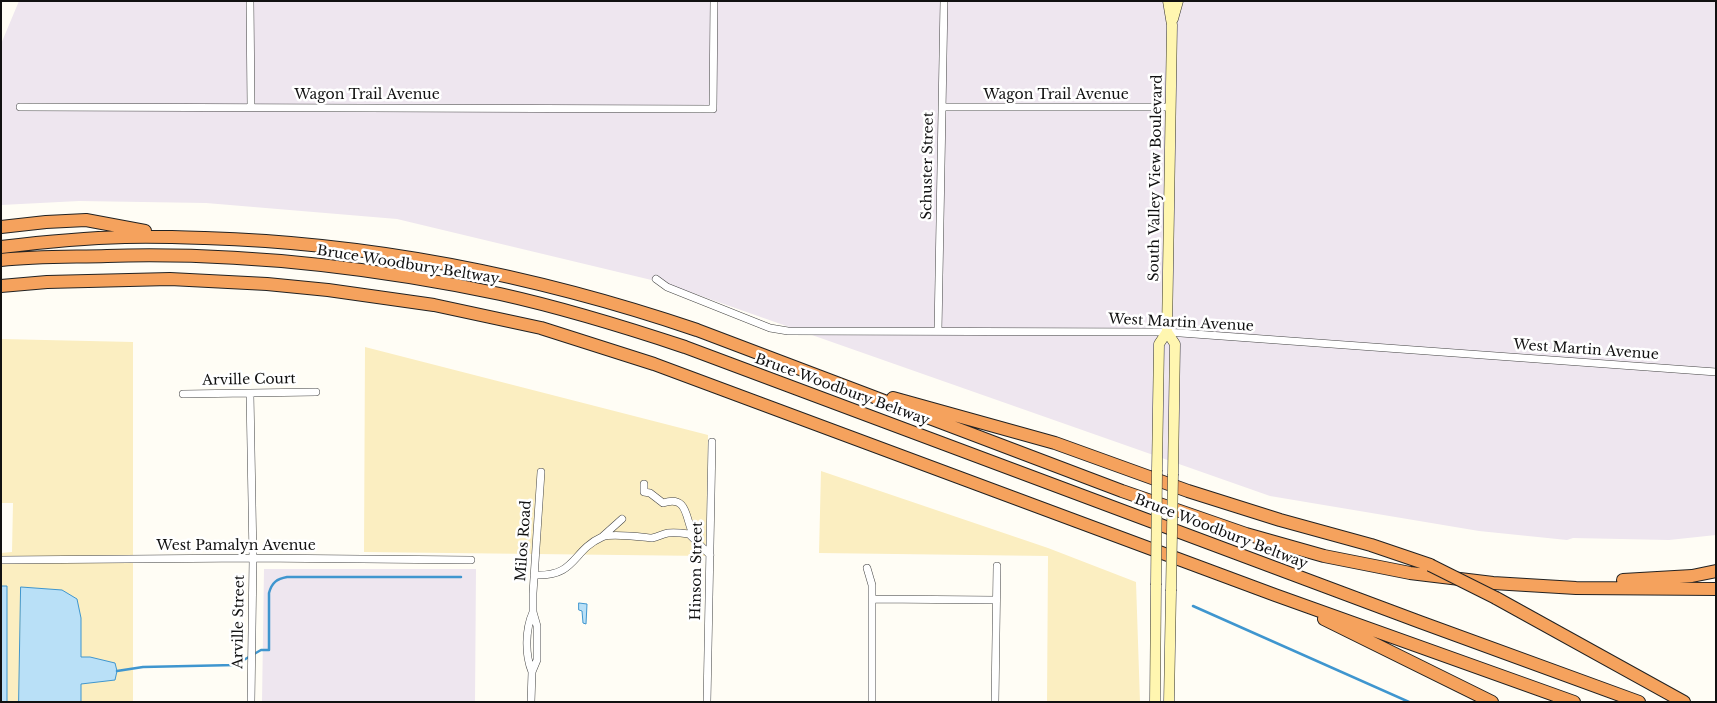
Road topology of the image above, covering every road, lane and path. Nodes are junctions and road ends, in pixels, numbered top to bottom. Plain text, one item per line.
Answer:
1 (250, 1) edge
2 (714, 1) edge
3 (944, 1) edge
4 (1168, 1) edge
5 (1178, 1) edge
6 (1172, 25) junction
7 (20, 107) dead end
8 (251, 107) junction
9 (942, 107) junction
10 (1171, 107) junction
11 (1, 227) edge
12 (183, 237) junction
13 (1, 247) edge
14 (1, 260) edge
15 (656, 279) dead end
16 (1, 286) edge
17 (938, 331) junction
18 (1167, 332) junction
19 (1716, 372) edge
20 (823, 379) junction
21 (316, 392) dead end
22 (183, 394) dead end
23 (250, 394) junction
24 (712, 442) dead end
25 (542, 472) dead end
26 (644, 484) dead end
27 (622, 519) dead end
28 (603, 536) junction
29 (695, 539) junction
30 (710, 555) junction
31 (253, 558) junction
32 (1, 560) edge
33 (471, 560) dead end
34 (997, 566) dead end
35 (867, 568) dead end
36 (1716, 571) edge
37 (534, 574) junction
38 (1493, 583) junction
39 (1716, 589) edge
40 (1275, 594) junction
41 (872, 599) junction
42 (996, 600) junction
43 (251, 702) edge
44 (531, 702) edge
45 (707, 702) edge
46 (872, 702) edge
47 (995, 702) edge
48 (1155, 702) edge
49 (1169, 702) edge
50 (1492, 702) edge
51 (1574, 702) edge
52 (1639, 702) edge
53 (1684, 702) edge

1 - 8 street
2 - 8 street, Wagon Trail Avenue
3 - 9 street, Schuster Street
4 - 6 main road, South Valley View Boulevard
5 - 6 main road, South Valley View Boulevard
6 - 10 main road, South Valley View Boulevard
7 - 8 street, Wagon Trail Avenue
9 - 10 street, Wagon Trail Avenue
9 - 17 street, Schuster Street
10 - 18 main road, South Valley View Boulevard
11 - 12 highway
12 - 13 highway
12 - 20 highway
14 - 52 highway, Bruce Woodbury Beltway
15 - 17 street, West Martin Avenue
16 - 40 highway
17 - 18 street, West Martin Avenue
18 - 19 street, West Martin Avenue
18 - 48 main road, South Valley View Boulevard, bridge
18 - 49 main road, South Valley View Boulevard, bridge
20 - 38 highway
20 - 53 highway, bridge
21 - 23 street, Arville Court
22 - 23 street, Arville Court
23 - 31 street, Arville Street
24 - 30 street, Hinson Street
25 - 37 street, Milos Road
26 - 29 street
27 - 28 street
28 - 29 street
28 - 37 street
29 - 30 street
30 - 45 street, Hinson Street
31 - 32 street, West Pamalyn Avenue
31 - 33 street, West Pamalyn Avenue
31 - 43 street, Arville Street
34 - 42 street
35 - 41 street
36 - 38 highway
37 - 44 street, Milos Road
38 - 39 highway
40 - 50 highway
40 - 51 highway
41 - 42 street
41 - 46 street
42 - 47 street

